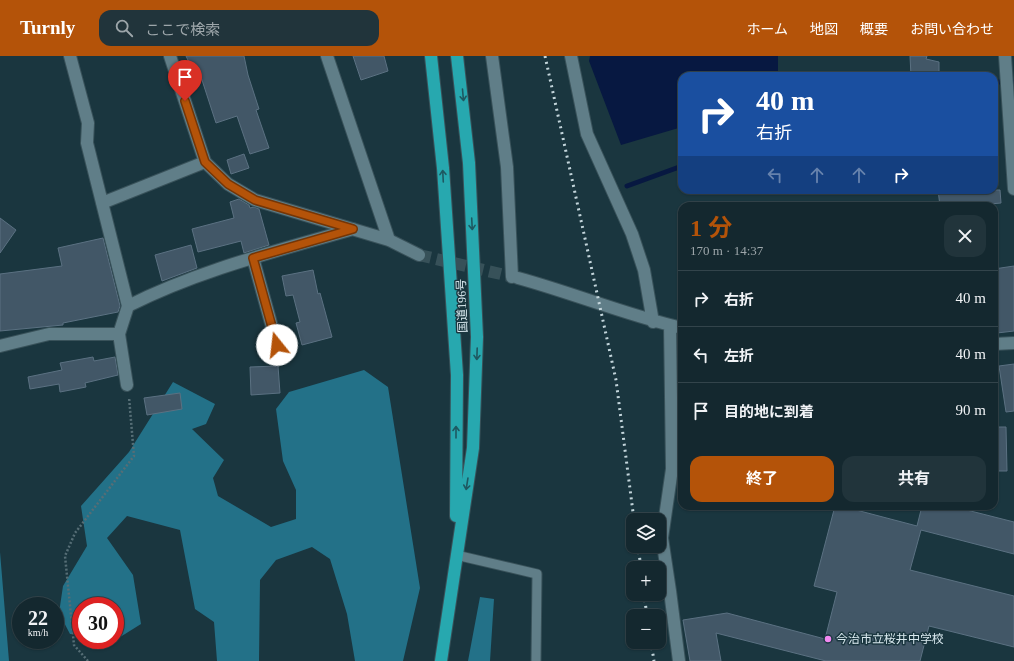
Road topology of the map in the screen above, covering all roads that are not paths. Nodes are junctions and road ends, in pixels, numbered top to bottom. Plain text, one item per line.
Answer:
1 (70, 56) edge
2 (170, 56) edge
3 (327, 56) edge
4 (431, 56) edge
5 (457, 56) edge
6 (492, 56) edge
7 (571, 56) edge
8 (1005, 56) edge
9 (1011, 89) edge
10 (205, 162) junction
11 (1014, 189) edge
12 (102, 203) junction
13 (353, 229) junction
14 (389, 240) junction
15 (419, 255) tunnel mouth
16 (253, 258) junction
17 (128, 306) junction
18 (654, 322) junction
19 (670, 325) junction
20 (678, 327) edge
21 (119, 334) junction
22 (1014, 343) edge
23 (998, 344) edge
24 (277, 345) dead end
25 (0, 346) edge
26 (127, 385) road end
27 (456, 555) junction
28 (440, 661) edge
29 (536, 661) edge
30 (679, 661) edge

1 - 12 street
2 - 10 street
3 - 14 street
27 -> 4 highway, 国道196号
5 -> 27 highway, 国道196号
6 - 18 street
7 - 18 street
8 - 9 street
9 - 11 street
10 - 12 street
10 - 13 street
12 - 17 street
13 - 14 street
13 - 16 street
14 - 15 street
16 - 17 street
16 - 24 street
17 - 21 street
18 - 19 street
19 - 20 street
19 - 30 street
21 - 25 street
21 - 26 street
22 - 23 street
27 - 28 highway, 国道196号
27 - 29 lane

